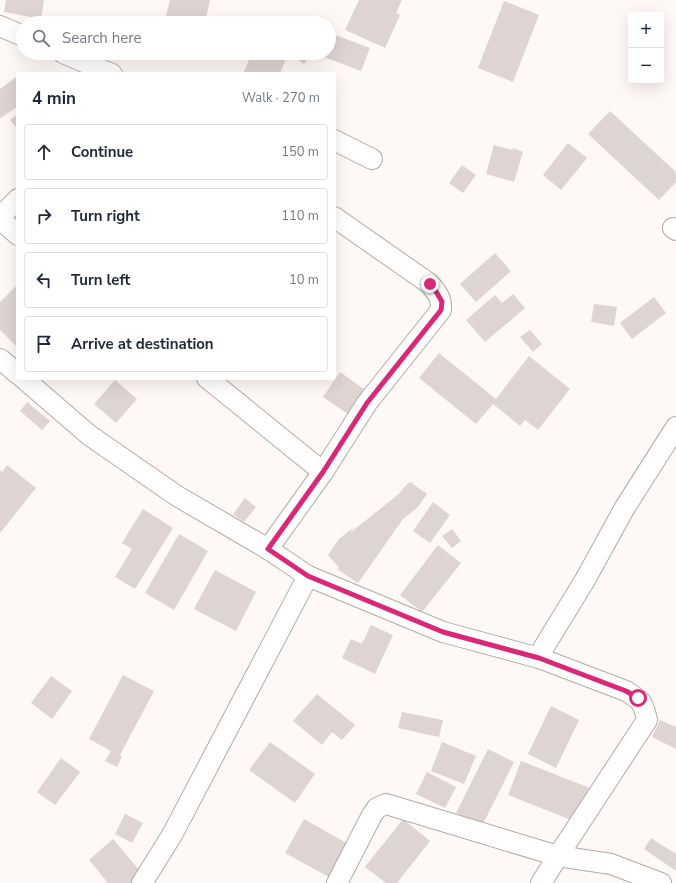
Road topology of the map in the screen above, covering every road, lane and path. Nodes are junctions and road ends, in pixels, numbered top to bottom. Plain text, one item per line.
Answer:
1 (0, 26) edge
2 (16, 33) edge
3 (79, 60) edge
4 (107, 72) edge
5 (336, 141) edge
6 (372, 159) dead end
7 (16, 201) edge
8 (0, 218) edge
9 (336, 218) edge
10 (16, 233) edge
11 (0, 359) edge
12 (16, 372) edge
13 (25, 380) edge
14 (209, 380) edge
15 (676, 427) edge
16 (323, 472) junction
17 (268, 549) junction
18 (308, 576) junction
19 (539, 658) junction
20 (558, 856) junction
21 (142, 883) edge
22 (337, 883) edge
23 (541, 883) edge
24 (660, 883) edge

1 - 2 street
3 - 4 street
5 - 6 street
7 - 8 street
8 - 10 street
9 - 16 street
11 - 12 street
13 - 17 street
14 - 16 street
15 - 19 street
16 - 17 street
17 - 18 street
18 - 19 street
18 - 21 street
19 - 20 street
20 - 22 street
20 - 23 street
20 - 24 street

